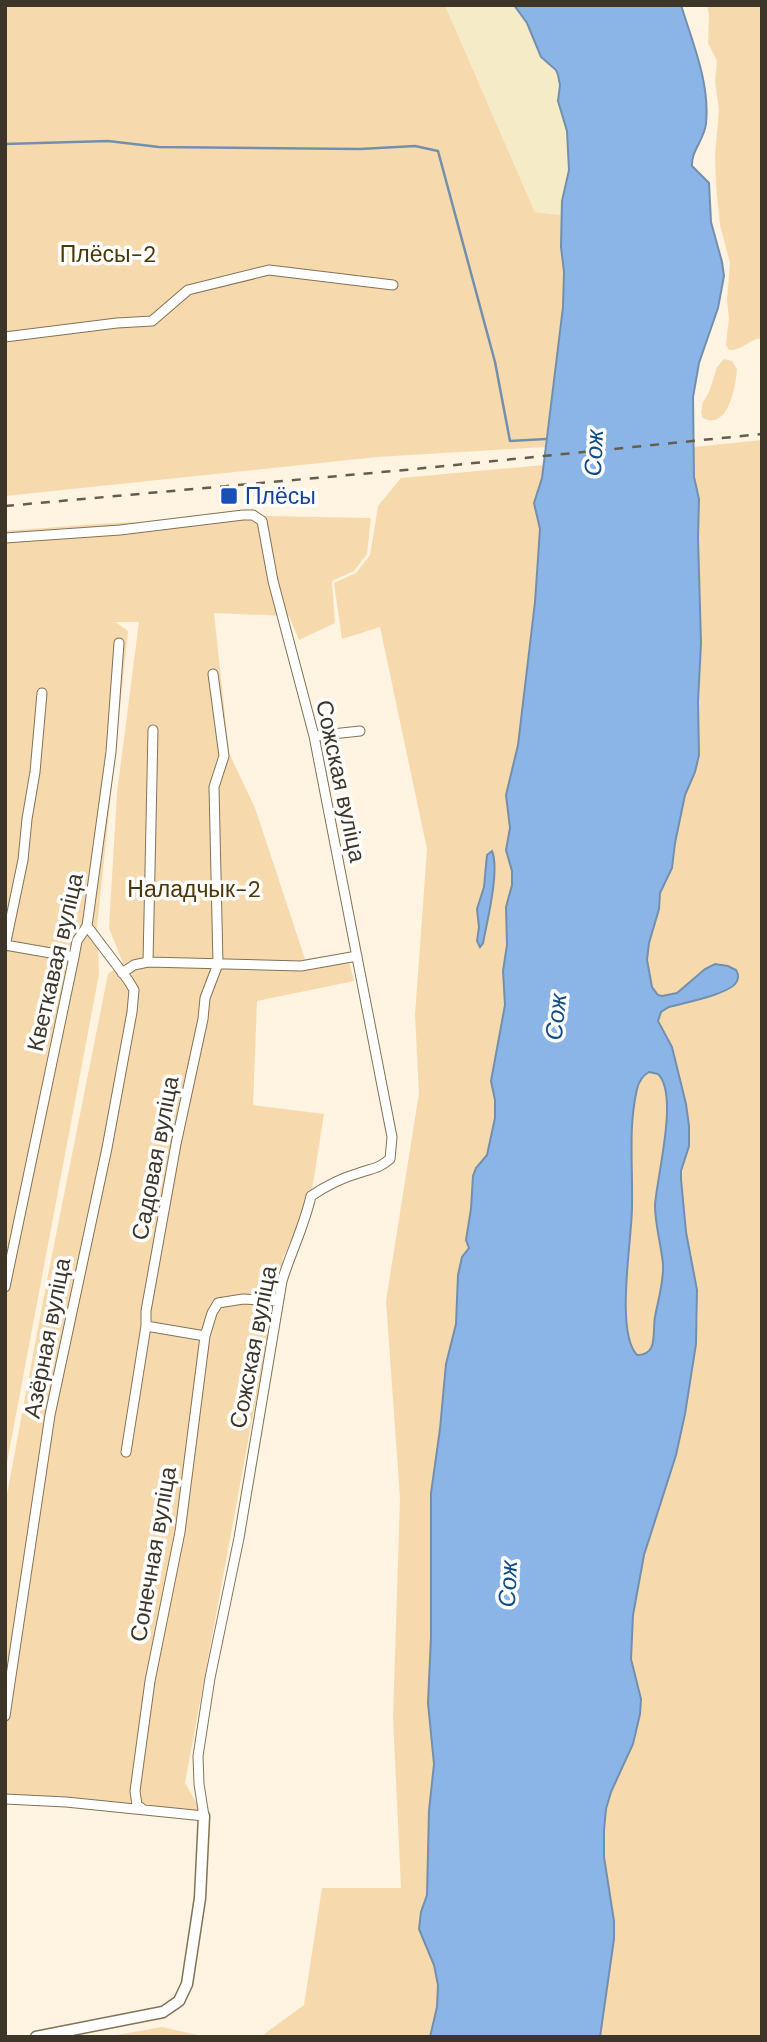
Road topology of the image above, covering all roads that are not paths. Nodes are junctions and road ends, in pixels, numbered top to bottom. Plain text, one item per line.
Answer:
1 (393, 285) dead end
2 (5, 337) edge
3 (5, 538) edge
4 (118, 643) dead end
5 (213, 674) dead end
6 (42, 693) dead end
7 (153, 730) dead end
8 (360, 731) dead end
9 (314, 736) junction
10 (87, 926) junction
11 (5, 945) edge
12 (357, 956) junction
13 (74, 957) junction
14 (148, 962) junction
15 (218, 964) junction
16 (122, 973) junction
17 (5, 1287) edge
18 (278, 1301) junction
19 (146, 1326) junction
20 (205, 1336) junction
21 (126, 1452) dead end
22 (5, 1716) edge
23 (5, 1800) edge
24 (144, 1810) junction
25 (204, 1816) junction
26 (36, 2037) edge

1 - 2 street
3 - 9 street, Сожская вуліца
4 - 10 street, Кветкавая вуліца
5 - 15 street
6 - 11 street
7 - 14 street
8 - 9 street
9 - 12 street, Сожская вуліца
10 - 13 street, Кветкавая вуліца
10 - 16 street, Азёрная вуліца
11 - 13 street
12 - 15 street
12 - 18 street, Сожская вуліца
13 - 17 street, Кветкавая вуліца
14 - 15 street
14 - 16 street
15 - 19 street, Садовая вуліца
16 - 22 street, Азёрная вуліца
18 - 20 street, Сонечная вуліца
18 - 25 street, Сожская вуліца
19 - 20 street
19 - 21 street, Садовая вуліца
20 - 24 street, Сонечная вуліца
23 - 24 street
24 - 25 street
25 - 26 street

